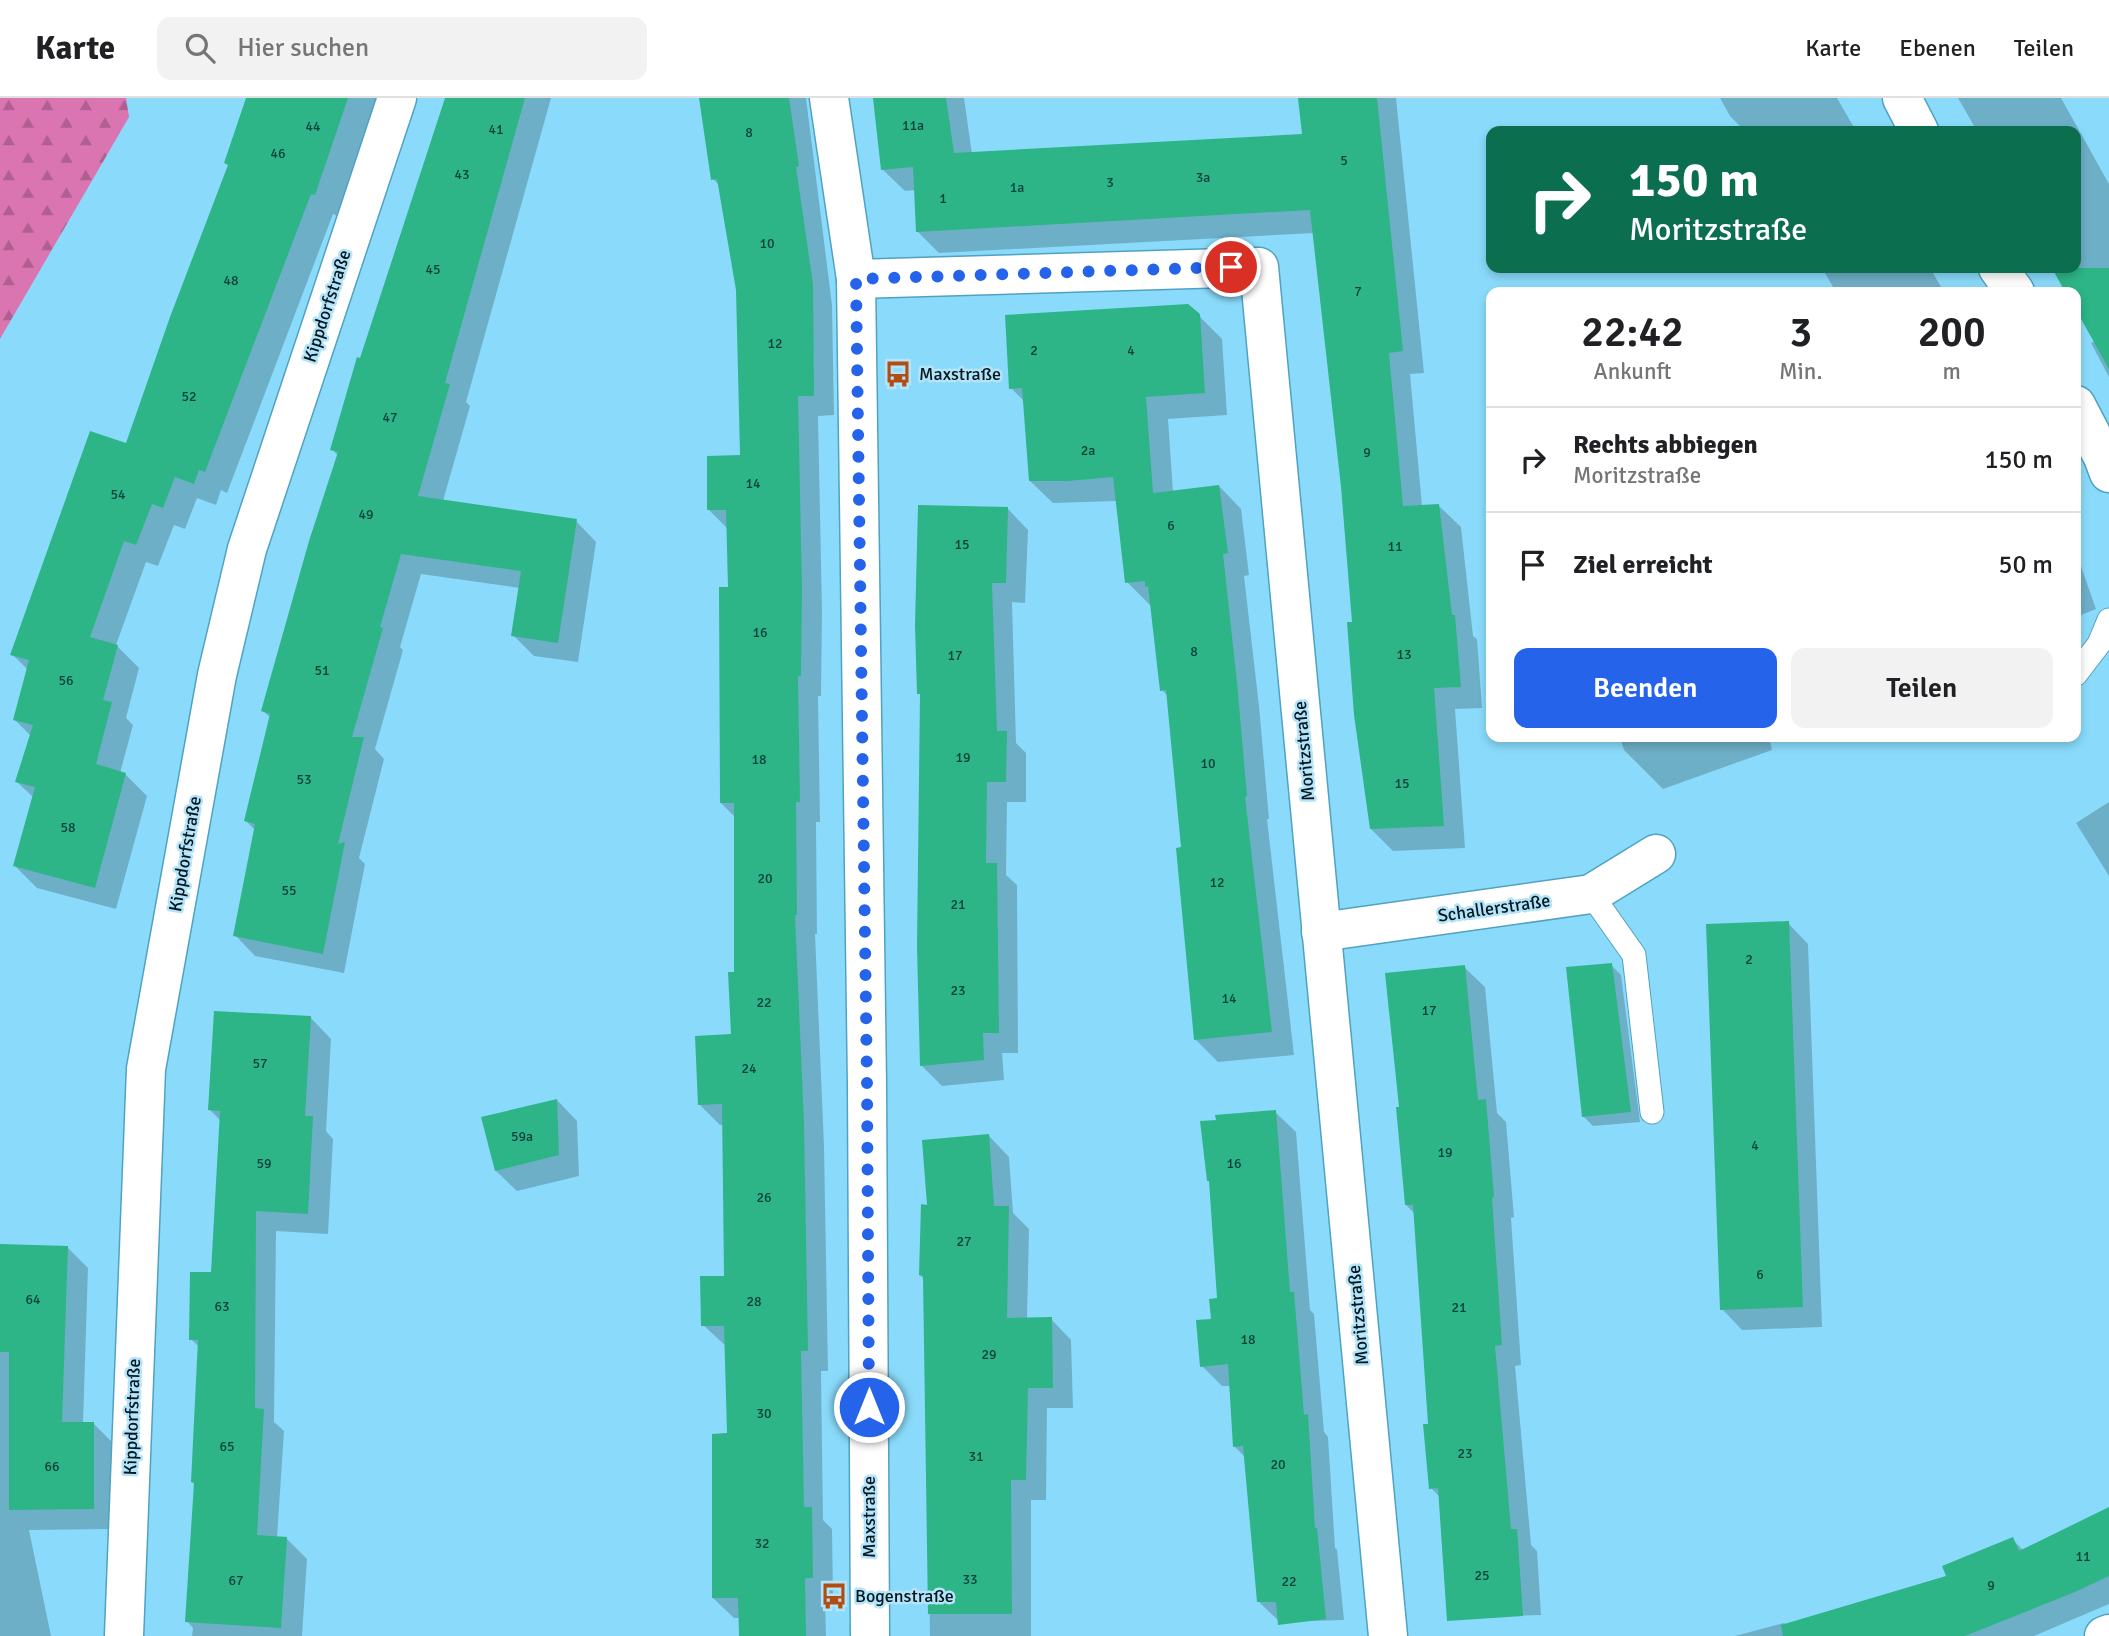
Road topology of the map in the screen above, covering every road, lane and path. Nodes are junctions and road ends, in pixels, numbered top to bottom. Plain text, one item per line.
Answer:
1 (397, 98) edge
2 (829, 98) edge
3 (1902, 98) edge
4 (1916, 126) edge
5 (856, 279) junction
6 (2081, 415) edge
7 (2109, 473) edge
8 (2109, 620) edge
9 (2081, 667) edge
10 (1656, 854) dead end
11 (1591, 894) junction
12 (1321, 932) junction
13 (1652, 1112) dead end
14 (124, 1636) edge
15 (870, 1636) edge
16 (1388, 1636) edge

1 - 14 street, Kippdorfstraße
2 - 5 street, Maxstraße
3 - 4 street
5 - 12 street, Moritzstraße
5 - 15 street, Maxstraße
6 - 7 street
8 - 9 lane
10 - 11 street, Schallerstraße
11 - 12 street, Schallerstraße
11 - 13 lane
12 - 16 street, Moritzstraße

